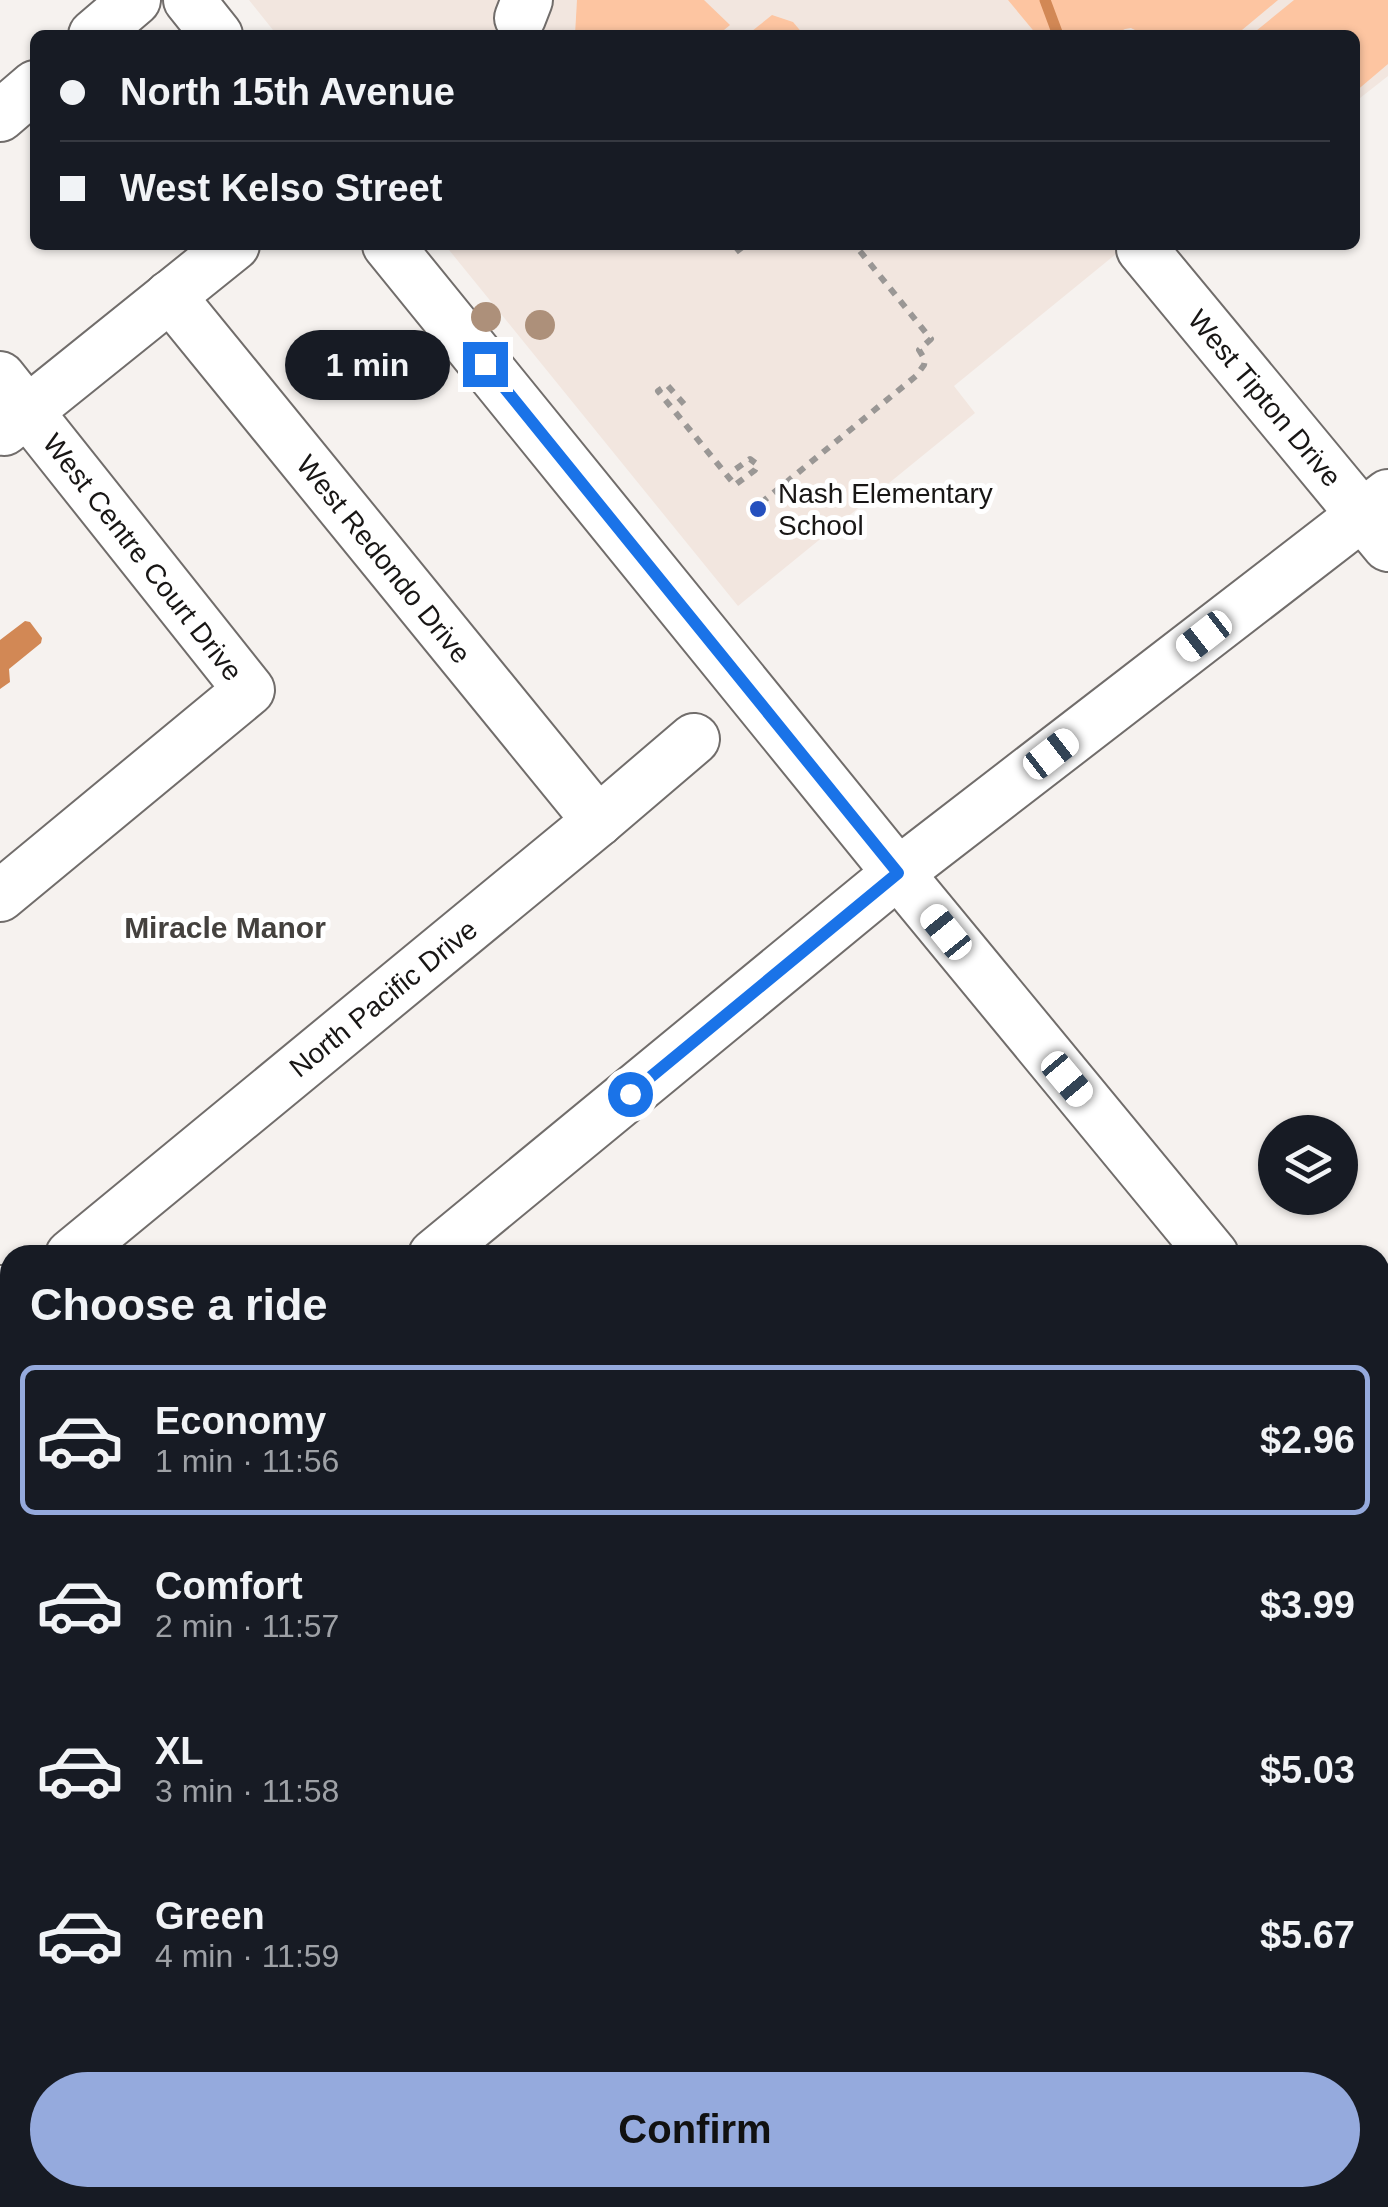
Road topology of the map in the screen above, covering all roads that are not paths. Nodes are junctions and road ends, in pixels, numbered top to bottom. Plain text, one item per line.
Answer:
1 (136, 0) edge
2 (188, 0) edge
3 (100, 30) edge
4 (213, 30) edge
5 (30, 90) edge
6 (0, 116) edge
7 (228, 250) edge
8 (392, 250) edge
9 (1142, 250) dead end
10 (170, 296) junction
11 (9, 407) edge
12 (1380, 519) edge
13 (694, 739) dead end
14 (598, 821) junction
15 (898, 873) junction
16 (0, 896) edge
17 (83, 1245) edge
18 (455, 1245) edge
19 (1204, 1245) edge

1 - 3 street
2 - 4 street
5 - 6 street
7 - 10 street
8 - 15 street
9 - 12 street, West Tipton Drive
10 - 11 street
10 - 14 street, West Redondo Drive
11 - 16 street, West Centre Court Drive
12 - 15 street
13 - 14 street, North Pacific Drive
14 - 17 street, North Pacific Drive
15 - 18 street
15 - 19 street

